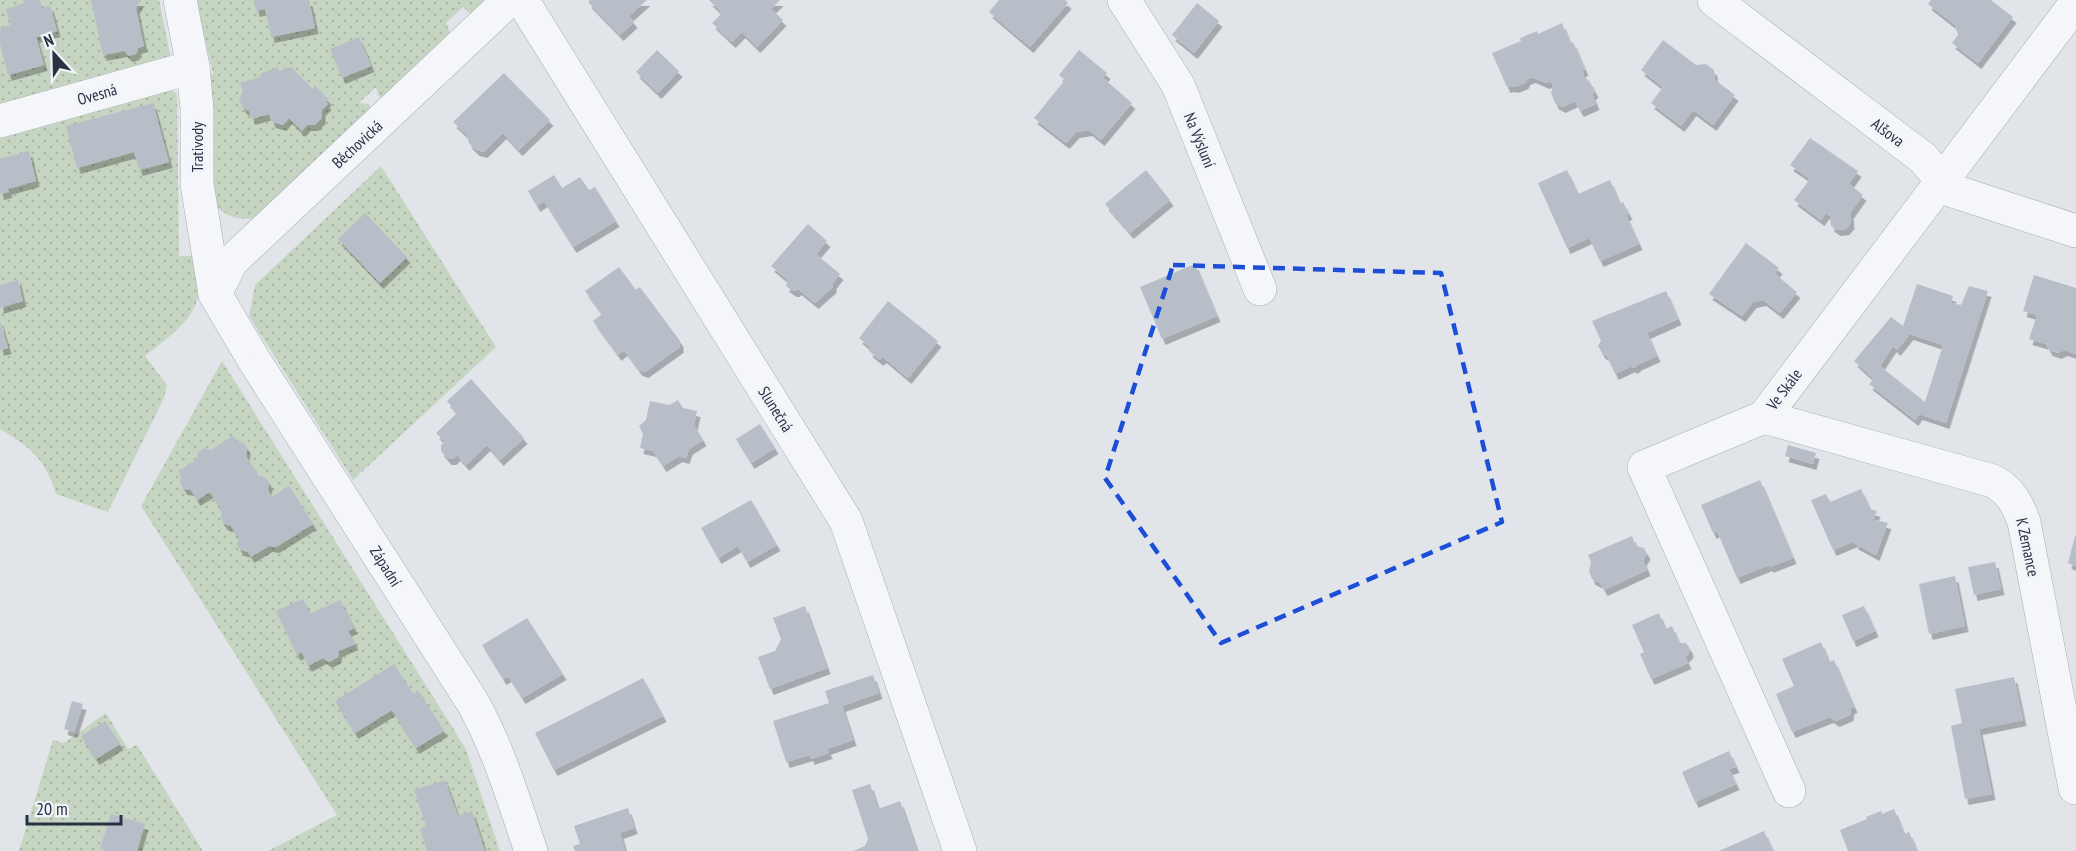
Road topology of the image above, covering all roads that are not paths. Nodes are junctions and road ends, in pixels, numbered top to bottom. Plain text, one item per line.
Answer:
1 (180, 0) edge
2 (509, 0) edge
3 (522, 0) edge
4 (1124, 0) edge
5 (1714, 0) edge
6 (2067, 6) edge
7 (193, 67) junction
8 (0, 121) edge
9 (1941, 180) junction
10 (2076, 231) edge
11 (1260, 289) dead end
12 (215, 294) junction
13 (1764, 417) junction
14 (2075, 788) edge
15 (1789, 791) dead end
16 (531, 851) edge
17 (960, 851) edge

1 - 7 street, Trativody
2 - 12 street, Běchovická
3 - 17 street, Slunečná
4 - 11 street, Na Výsluní
5 - 9 street, Alšova
6 - 9 street, Ve Skále
7 - 8 street, Ovesná
7 - 12 street, Trativody
9 - 10 street, Alšova
9 - 13 street, Ve Skále
12 - 16 street, Západní
13 - 14 street, K Zemance
13 - 15 street, Ve Skále

